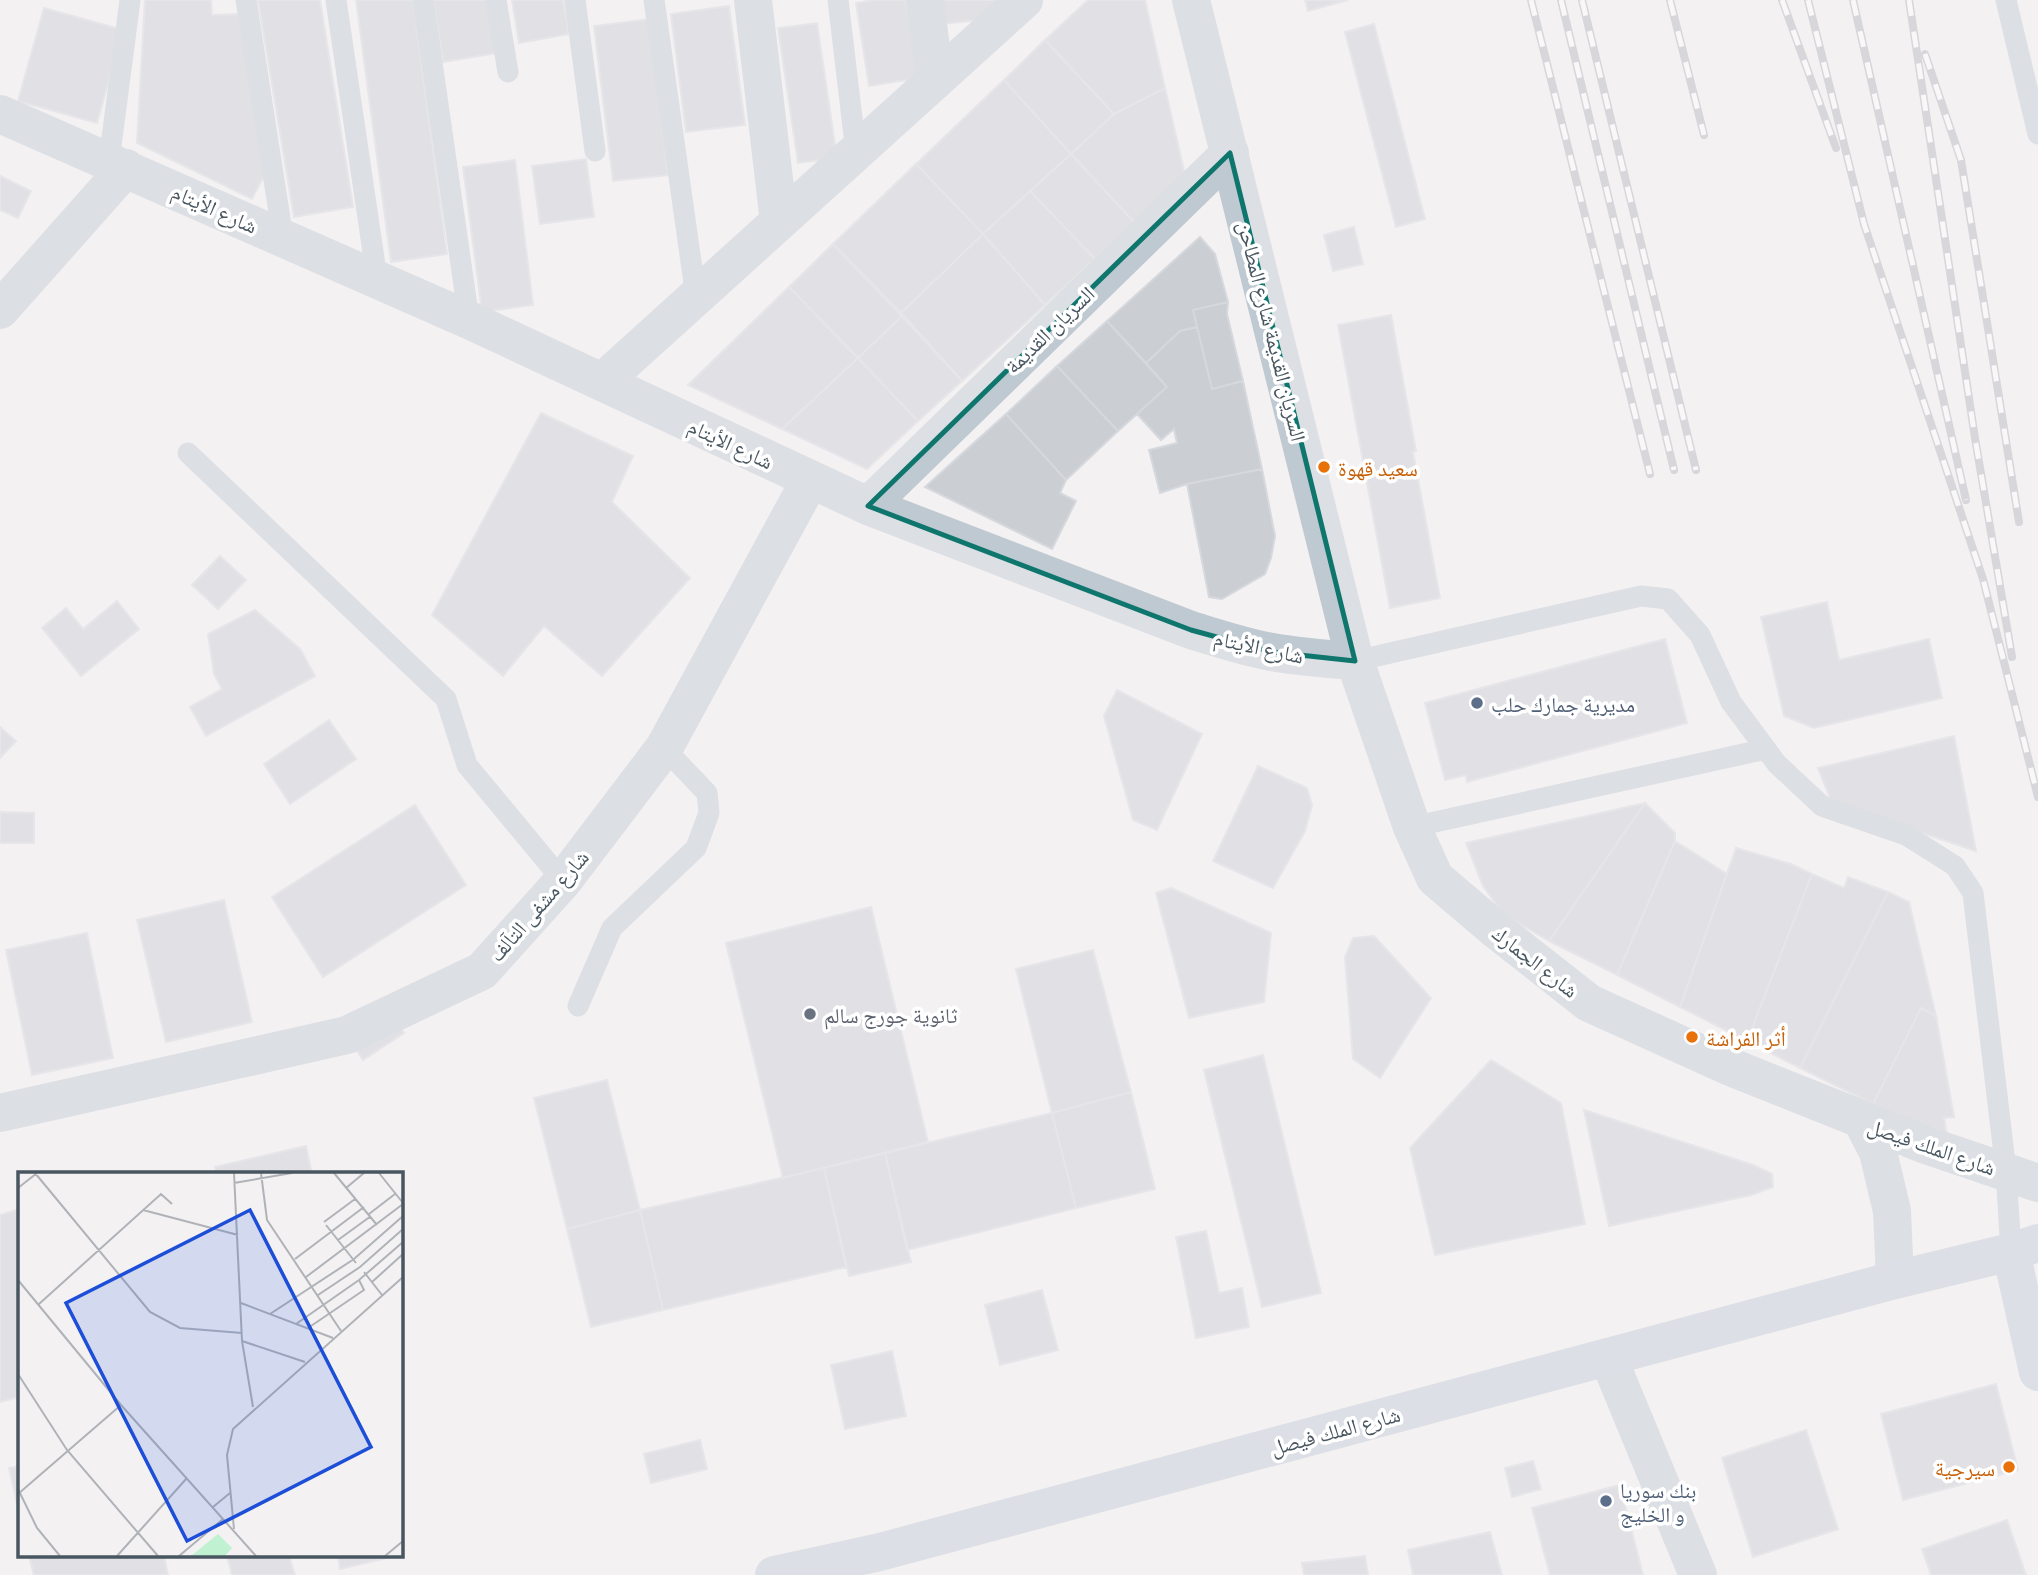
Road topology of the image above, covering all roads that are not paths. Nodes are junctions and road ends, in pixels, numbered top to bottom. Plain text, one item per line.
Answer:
1 (130, 0) edge
2 (246, 0) edge
3 (336, 0) edge
4 (423, 0) edge
5 (496, 0) edge
6 (575, 0) edge
7 (654, 0) edge
8 (753, 0) edge
9 (838, 0) edge
10 (925, 0) edge
11 (1191, 0) edge
12 (2006, 0) edge
13 (1015, 4) edge
14 (508, 72) dead end
15 (935, 81) junction
16 (0, 114) edge
17 (2038, 134) edge
18 (595, 151) dead end
19 (856, 152) junction
20 (1230, 153) junction
21 (118, 164) junction
22 (779, 222) junction
23 (283, 238) junction
24 (377, 279) junction
25 (696, 297) junction
26 (0, 310) edge
27 (469, 320) junction
28 (602, 382) junction
29 (188, 453) dead end
30 (810, 480) junction
31 (868, 506) junction
32 (1355, 661) junction
33 (664, 748) junction
34 (1766, 749) junction
35 (1412, 827) junction
36 (563, 881) junction
37 (578, 1006) dead end
38 (0, 1113) edge
39 (1861, 1119) junction
40 (2022, 1177) edge
41 (2025, 1248) edge
42 (1895, 1280) junction
43 (1608, 1357) junction
44 (2038, 1372) edge
45 (883, 1564) edge
46 (774, 1575) edge
47 (1698, 1575) edge

1 - 21 lane
2 - 23 lane
3 - 24 lane
4 - 27 lane
5 - 14 lane
6 - 18 lane
7 - 25 lane
8 - 22 street
9 - 19 lane
10 - 15 street
11 - 20 street, السريان القديمة شارع المطاحن
12 - 17 lane
13 - 15 street
15 - 19 street
16 - 21 street, شارع الأيتام
19 - 22 street
20 - 31 street, السريان القديمة
20 - 32 street, السريان القديمة شارع المطاحن
21 - 23 street, شارع الأيتام
21 - 26 street
22 - 25 street
23 - 24 street, شارع الأيتام
24 - 27 street, شارع الأيتام
25 - 28 street
27 - 28 street, شارع الأيتام
28 - 30 street, شارع الأيتام
29 - 36 lane
30 - 31 street, شارع الأيتام
30 - 33 street, شارع مشفى التآلف
31 - 32 street, شارع الأيتام
32 - 34 lane
32 - 35 street, شارع الجمارك
33 - 36 street, شارع مشفى التآلف
33 - 37 lane
34 - 35 lane
34 - 40 lane
35 - 39 street, شارع الجمارك
36 - 38 street, شارع مشفى التآلف
39 - 40 street, شارع الملك فيصل
39 - 42 street, شارع الملك فيصل
40 - 41 lane
41 - 42 main road, شارع الملك فيصل
41 - 44 main road
42 - 43 main road, شارع الملك فيصل
43 - 45 main road, شارع الملك فيصل
43 - 47 street
45 - 46 main road, شارع الملك فيصل

